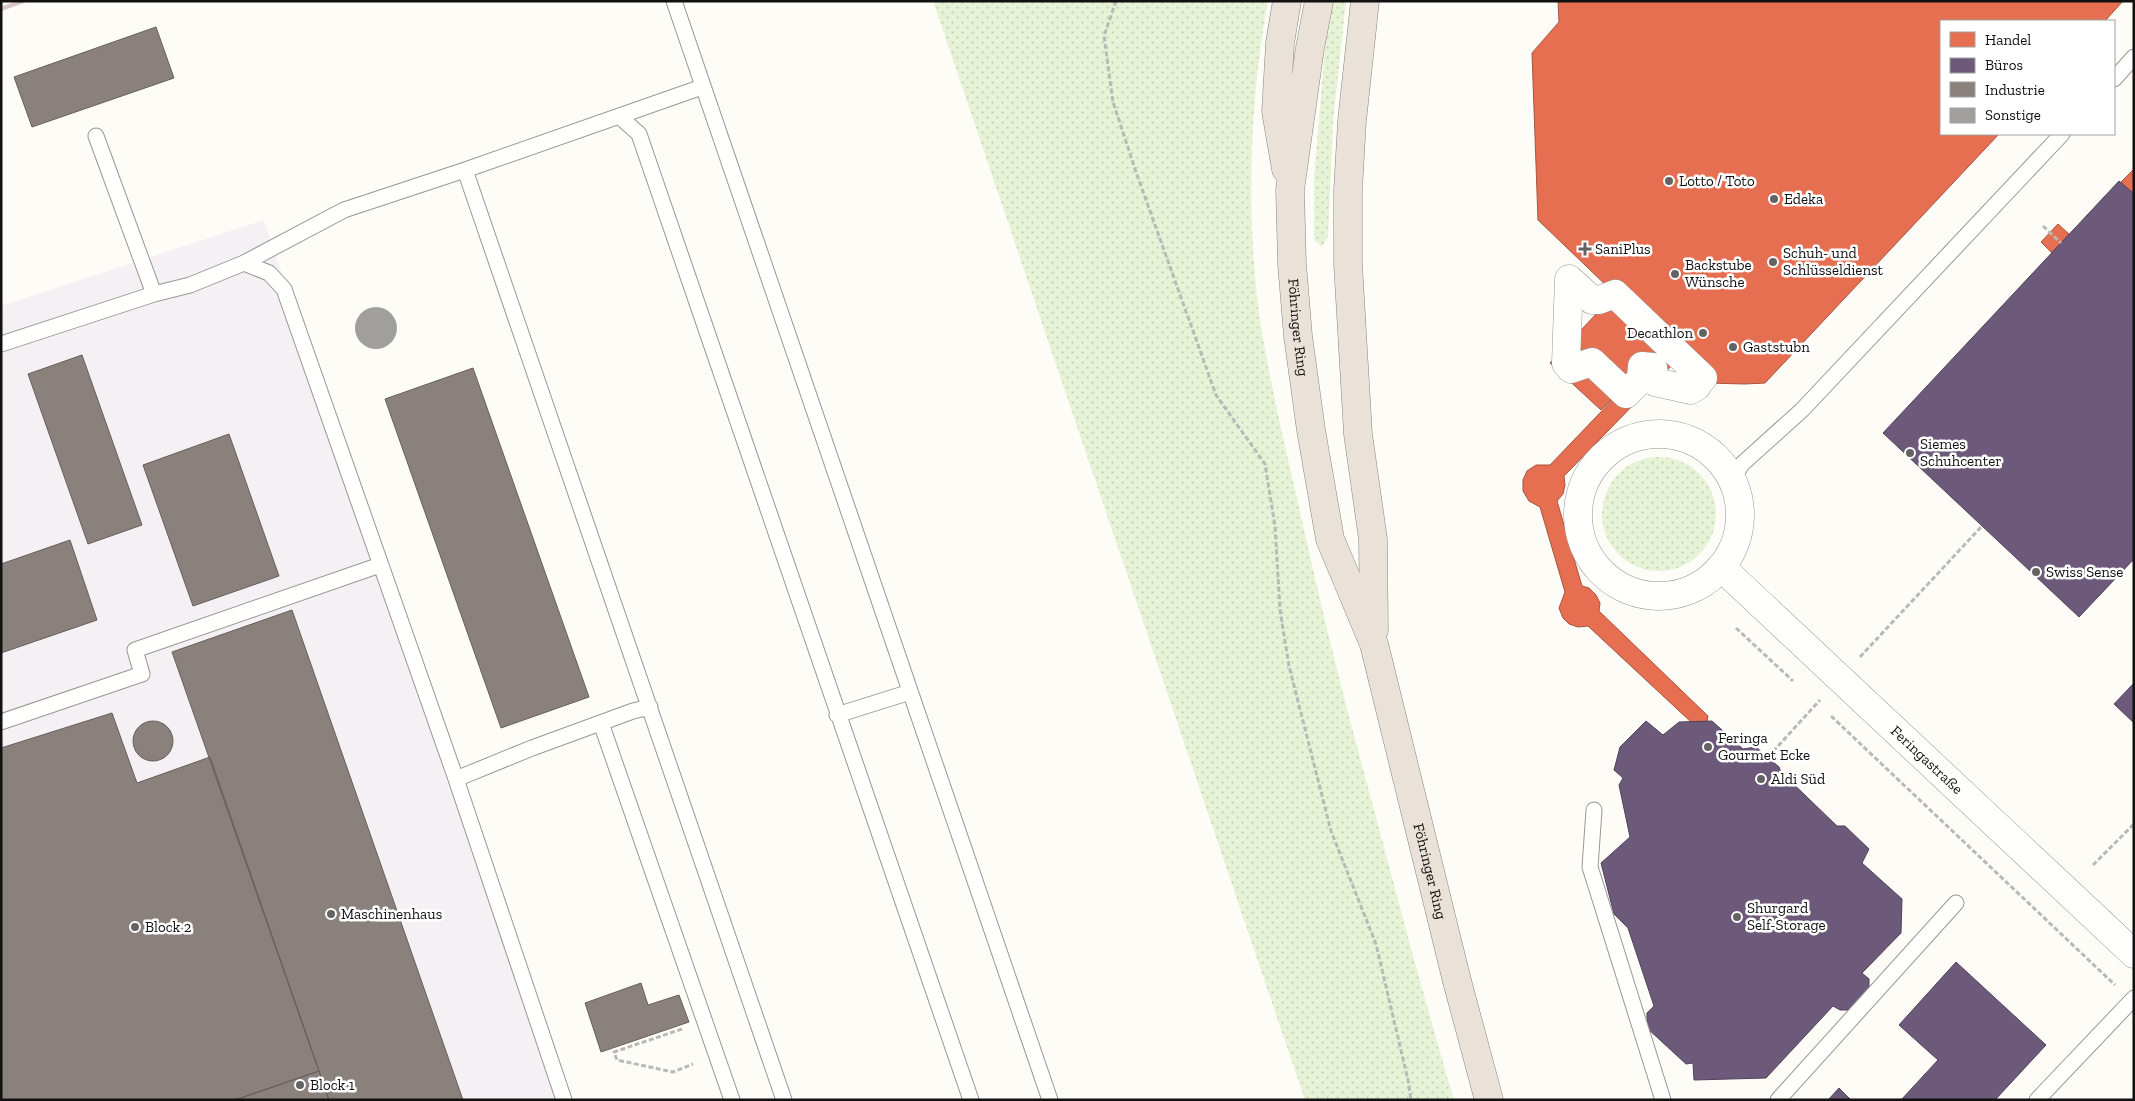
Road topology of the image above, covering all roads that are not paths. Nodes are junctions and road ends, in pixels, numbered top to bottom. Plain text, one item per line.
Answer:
1 (674, 1) edge
2 (1288, 1) edge
3 (1320, 1) edge
4 (1364, 1) edge
5 (2134, 58) edge
6 (2115, 78) edge
7 (702, 87) junction
8 (619, 116) junction
9 (2061, 135) edge
10 (96, 136) dead end
11 (466, 170) junction
12 (1290, 190) junction
13 (244, 263) junction
14 (154, 294) junction
15 (1615, 294) joint
16 (1, 344) edge
17 (1732, 480) junction
18 (380, 566) junction
19 (1721, 568) junction
20 (1374, 644) junction
21 (910, 692) junction
22 (650, 707) junction
23 (837, 715) junction
24 (1, 722) edge
25 (601, 723) junction
26 (456, 779) junction
27 (1594, 810) dead end
28 (1956, 903) dead end
29 (2134, 954) edge
30 (2133, 999) edge
31 (564, 1100) edge
32 (732, 1100) edge
33 (784, 1100) edge
34 (971, 1100) edge
35 (1050, 1100) edge
36 (1489, 1100) edge
37 (1662, 1100) edge
38 (1778, 1100) edge
39 (2037, 1100) edge

1 - 7 lane
2 - 12 highway
3 - 12 highway, Föhringer Ring
4 - 20 highway, Föhringer Ring
5 - 6 lane
7 - 8 lane
7 - 21 lane
8 - 11 lane
8 - 23 lane
9 - 17 lane
10 - 14 lane
11 - 13 lane
11 - 22 lane
12 - 20 highway, Föhringer Ring
13 - 14 lane
13 - 18 lane
14 - 16 lane
15 - 15 street
17 - 19 street
17 - 19 street
18 - 24 lane
18 - 26 lane
19 - 29 street, Feringastraße
20 - 36 highway, Föhringer Ring
21 - 23 lane
21 - 35 lane
22 - 25 lane
22 - 33 lane
23 - 34 lane
25 - 26 lane
25 - 32 lane
26 - 31 lane
27 - 37 lane
28 - 38 lane
30 - 39 lane

